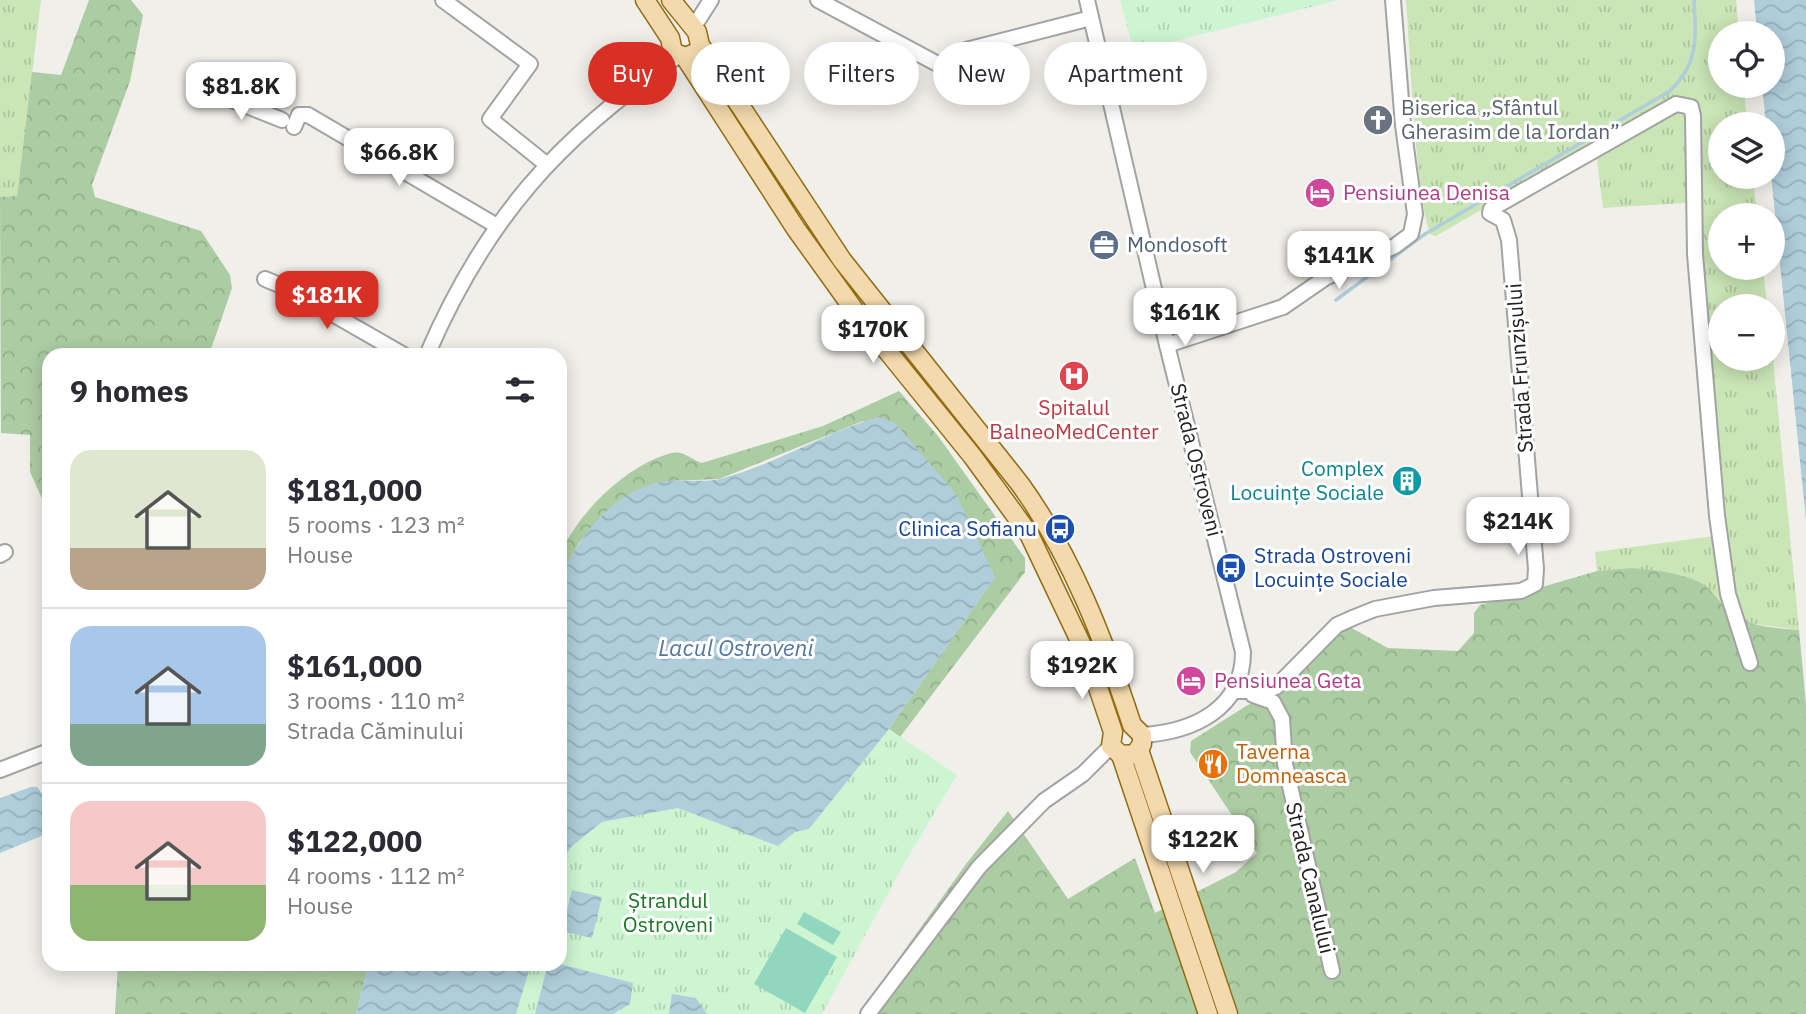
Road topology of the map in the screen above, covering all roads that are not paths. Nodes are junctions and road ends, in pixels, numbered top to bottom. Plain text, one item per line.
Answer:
1 (443, 0) edge
2 (645, 0) edge
3 (671, 0) edge
4 (681, 0) edge
5 (688, 0) edge
6 (712, 0) edge
7 (818, 0) edge
8 (1087, 0) edge
9 (1394, 0) edge
10 (1091, 18) junction
11 (694, 33) junction
12 (672, 42) edge
13 (676, 42) edge
14 (997, 42) edge
15 (677, 49) edge
16 (677, 50) edge
17 (933, 62) edge
18 (212, 92) dead end
19 (613, 105) edge
20 (546, 164) junction
21 (497, 226) junction
22 (265, 279) dead end
23 (1167, 345) junction
24 (392, 348) edge
25 (432, 348) edge
26 (1750, 663) dead end
27 (1235, 691) junction
28 (1138, 739) junction
29 (1116, 747) junction
30 (42, 754) edge
31 (0, 770) edge
32 (1332, 971) dead end
33 (868, 1014) edge
34 (1208, 1014) edge
35 (1228, 1014) edge

1 - 20 street
2 - 12 main road
3 - 11 main road
4 - 5 main road
6 - 11 street
7 - 17 street
8 - 10 street, Strada Ostroveni
9 - 23 street
10 - 14 street
10 - 23 street, Strada Ostroveni
11 - 13 main road
11 - 15 main road
11 - 28 main road
16 - 29 main road
18 - 21 street
19 - 20 street
20 - 21 street
21 - 25 street
22 - 24 street
23 - 27 street, Strada Ostroveni
26 - 27 street, Strada Frunzișului
27 - 28 street
27 - 32 street, Strada Canalului
28 - 29 main road
28 - 29 main road
28 - 35 main road
29 - 33 street
29 - 34 main road
30 - 31 street

